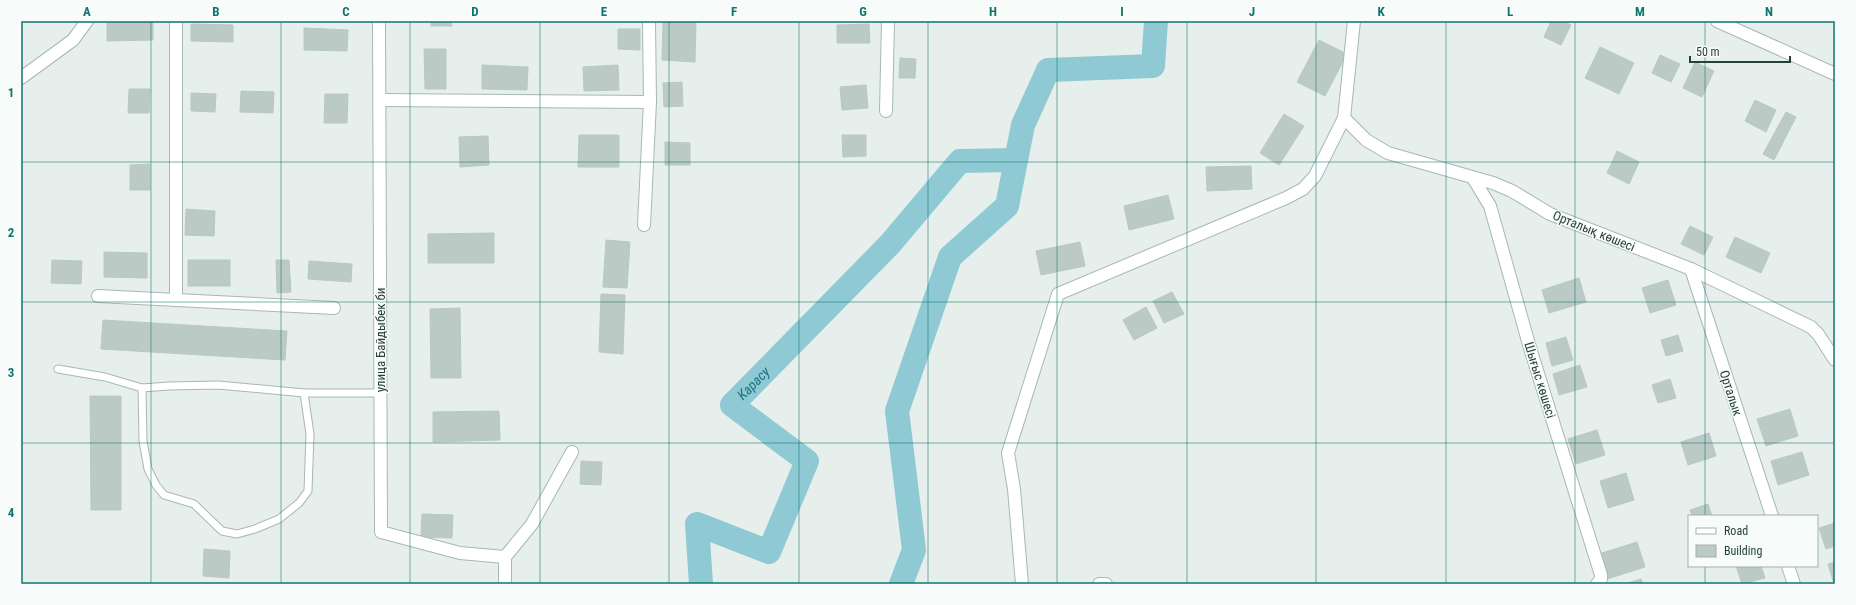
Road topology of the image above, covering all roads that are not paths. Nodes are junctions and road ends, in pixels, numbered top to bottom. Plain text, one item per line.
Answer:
1 (87, 21) edge
2 (176, 21) edge
3 (379, 21) edge
4 (649, 21) edge
5 (888, 21) edge
6 (1354, 21) edge
7 (1717, 21) edge
8 (1835, 74) edge
9 (21, 78) edge
10 (380, 100) junction
11 (650, 102) junction
12 (886, 111) dead end
13 (1344, 118) junction
14 (1473, 178) junction
15 (644, 225) dead end
16 (1690, 269) junction
17 (98, 296) dead end
18 (176, 300) junction
19 (334, 308) dead end
20 (1835, 360) edge
21 (58, 369) dead end
22 (142, 388) junction
23 (304, 393) junction
24 (380, 393) junction
25 (572, 452) dead end
26 (1772, 515) edge
27 (505, 557) junction
28 (1788, 567) edge
29 (505, 584) edge
30 (1022, 584) edge
31 (1099, 584) edge
32 (1106, 584) edge
33 (1597, 584) edge
34 (1794, 584) edge

1 - 9 street
2 - 18 street
3 - 10 street, улица Байдыбек би
4 - 11 street
5 - 12 street
6 - 13 street
7 - 8 street
10 - 11 street
10 - 24 street, улица Байдыбек би
11 - 15 street
13 - 14 street, Орталық көшесі
13 - 30 street
14 - 16 street, Орталық көшесі
14 - 33 street, Шығыс көшесі
16 - 20 street, Орталық көшесі
16 - 26 street, Орталык
17 - 18 street
18 - 19 street
21 - 22 lane
22 - 23 lane
22 - 23 lane
23 - 24 lane
24 - 27 street, улица Байдыбек би
25 - 27 street
27 - 29 street
28 - 34 street
31 - 32 street

